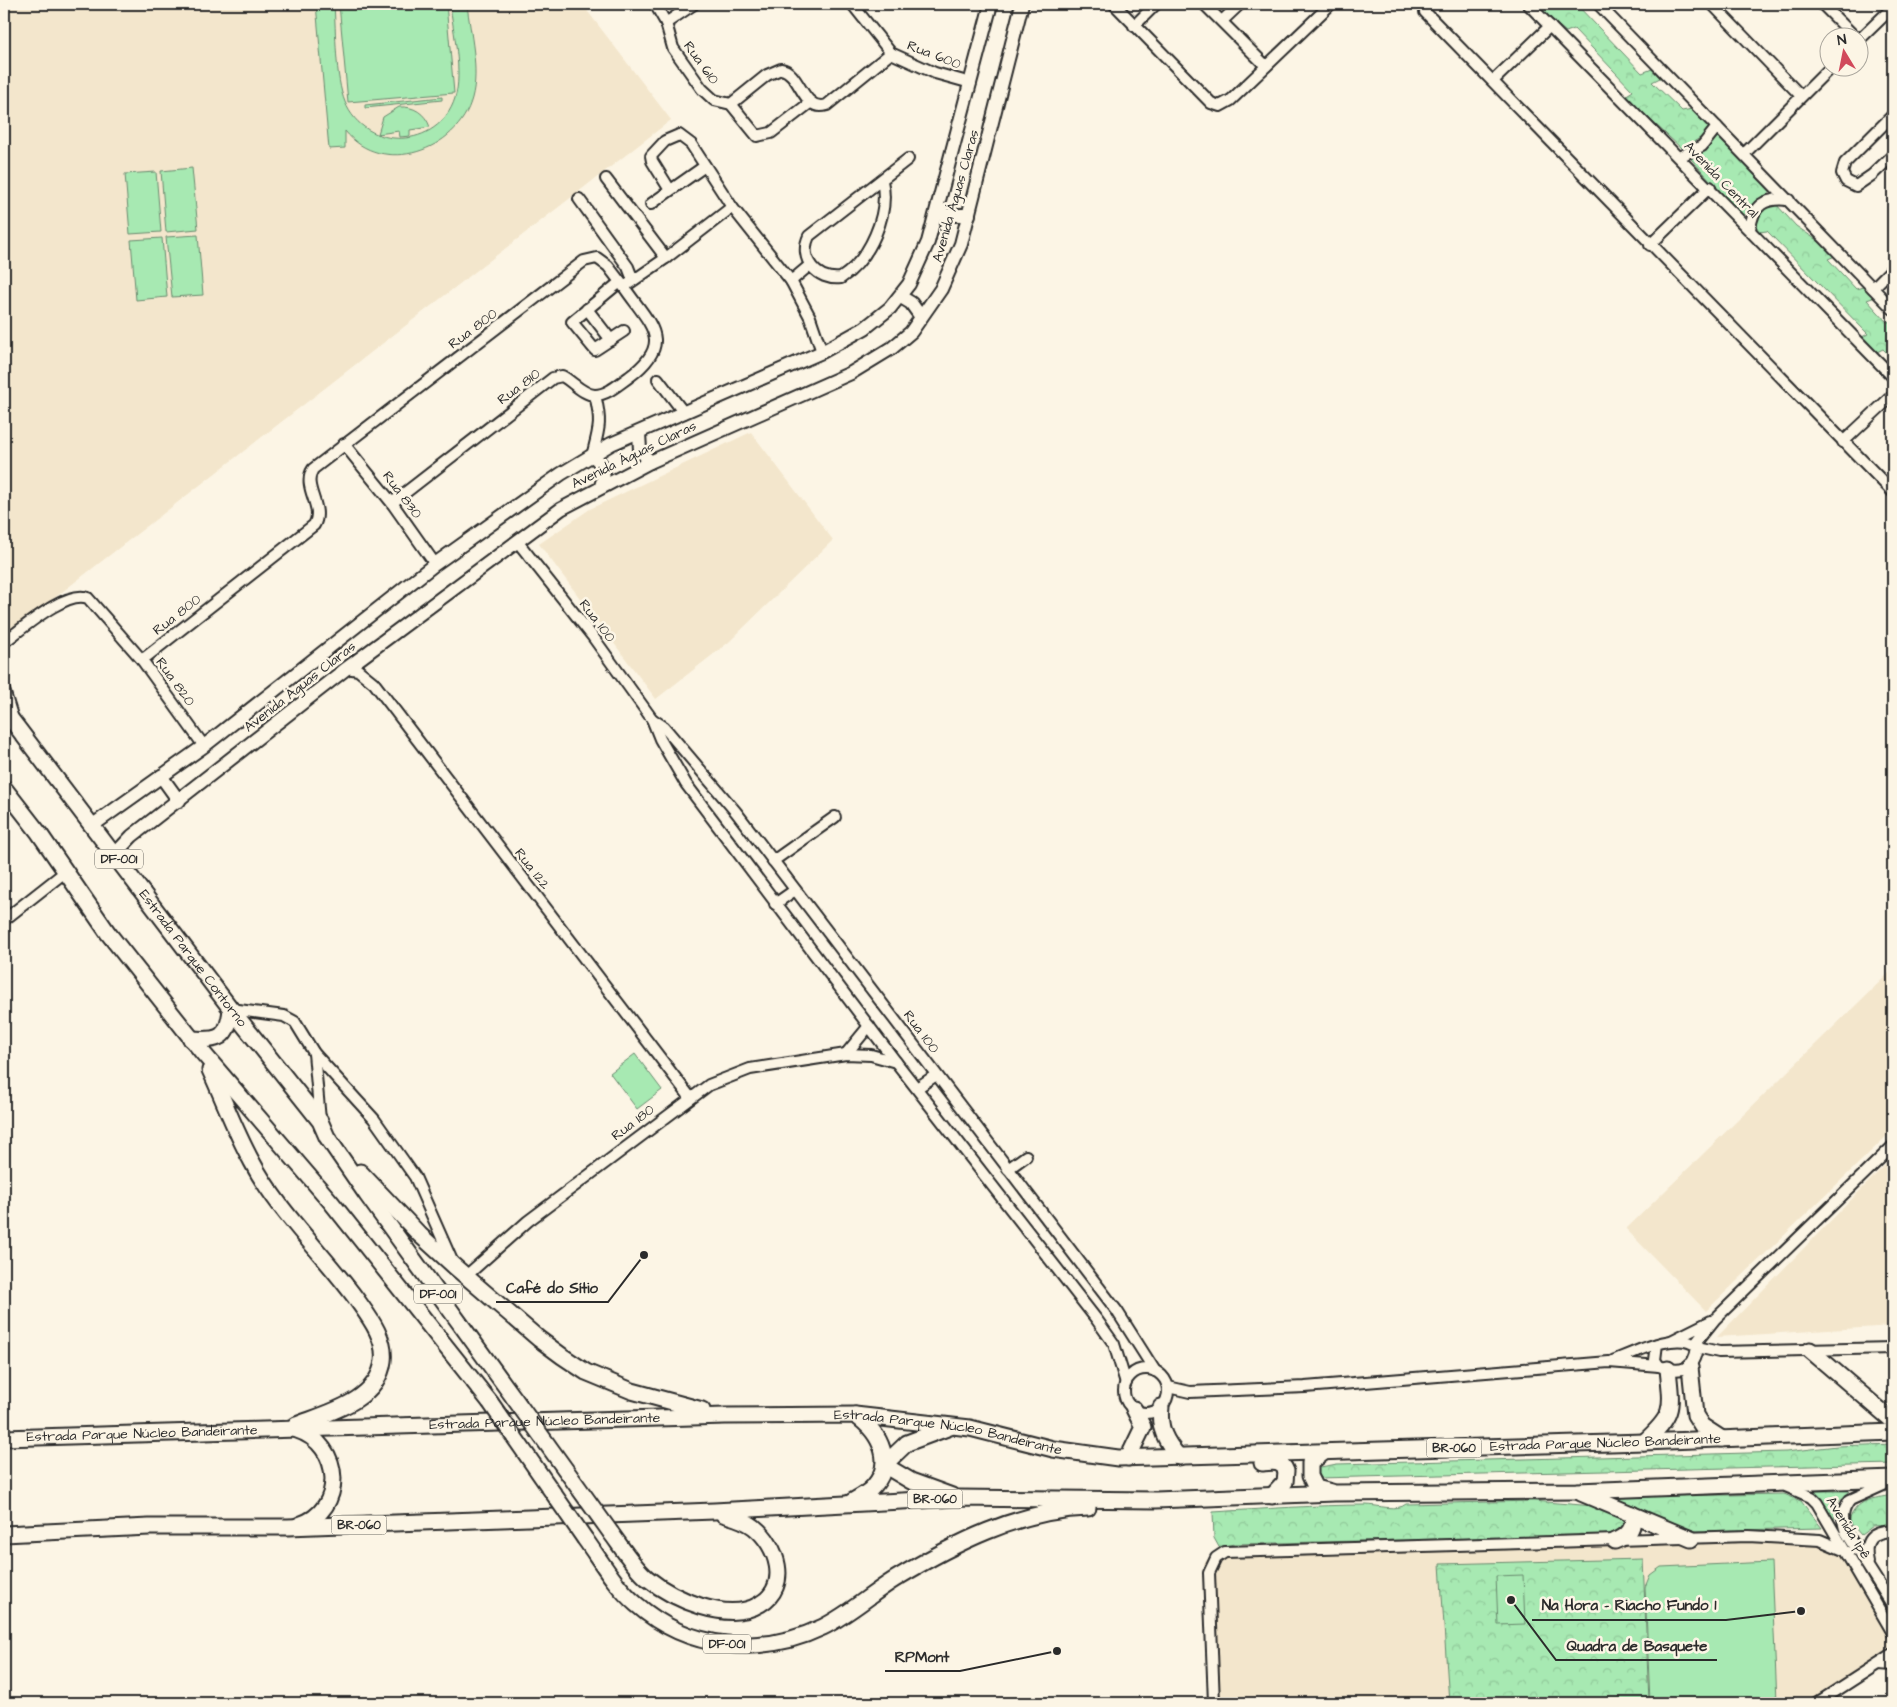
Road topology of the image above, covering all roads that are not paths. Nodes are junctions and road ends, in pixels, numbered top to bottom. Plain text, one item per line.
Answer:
1 (655, 4) edge
2 (694, 4) edge
3 (852, 4) edge
4 (990, 4) edge
5 (1022, 4) edge
6 (1114, 4) edge
7 (1156, 4) edge
8 (1204, 4) edge
9 (1240, 4) edge
10 (1331, 4) edge
11 (1528, 4) edge
12 (1598, 4) edge
13 (1712, 4) edge
14 (1822, 4) edge
15 (1893, 7) edge
16 (1425, 12) dead end
17 (1222, 22) junction
18 (666, 23) junction
19 (1134, 26) junction
20 (1550, 26) junction
21 (1846, 28) edge
22 (1870, 29) edge
23 (891, 53) junction
24 (1266, 66) junction
25 (1820, 78) edge
26 (1493, 81) junction
27 (971, 83) junction
28 (1801, 96) junction
29 (811, 102) junction
30 (731, 104) junction
31 (1893, 115) edge
32 (1718, 127) junction
33 (1744, 154) junction
34 (1893, 154) edge
35 (1679, 157) junction
36 (908, 159) dead end
37 (705, 166) junction
38 (606, 179) dead end
39 (882, 181) junction
40 (1710, 187) junction
41 (670, 190) junction
42 (579, 199) dead end
43 (1789, 200) junction
44 (651, 204) dead end
45 (938, 205) junction
46 (732, 207) junction
47 (970, 215) junction
48 (1750, 230) junction
49 (1650, 244) junction
50 (666, 258) junction
51 (810, 265) junction
52 (1893, 268) edge
53 (633, 280) junction
54 (791, 281) junction
55 (622, 284) junction
56 (1873, 288) junction
57 (901, 297) junction
58 (587, 308) junction
59 (1893, 309) edge
60 (921, 317) junction
61 (624, 331) dead end
62 (611, 340) junction
63 (822, 352) junction
64 (1893, 377) edge
65 (658, 378) dead end
66 (595, 395) junction
67 (1893, 395) edge
68 (684, 413) junction
69 (639, 433) junction
70 (1843, 442) junction
71 (344, 444) junction
72 (592, 456) junction
73 (650, 462) junction
74 (601, 486) junction
75 (1893, 492) edge
76 (392, 503) junction
77 (517, 541) junction
78 (435, 564) junction
79 (4, 642) edge
80 (142, 660) junction
81 (347, 668) junction
82 (4, 690) edge
83 (4, 710) edge
84 (652, 719) junction
85 (16, 726) junction
86 (204, 746) junction
87 (161, 776) junction
88 (4, 788) edge
89 (179, 801) junction
90 (835, 818) dead end
91 (93, 825) junction
92 (115, 854) junction
93 (773, 861) junction
94 (65, 872) junction
95 (795, 890) junction
96 (775, 904) junction
97 (4, 920) edge
98 (231, 1009) junction
99 (869, 1026) junction
100 (192, 1039) junction
101 (203, 1052) junction
102 (314, 1053) junction
103 (846, 1054) junction
104 (896, 1062) junction
105 (936, 1075) junction
106 (917, 1088) junction
107 (690, 1097) junction
108 (320, 1121) junction
109 (327, 1138) junction
110 (1893, 1146) edge
111 (1026, 1156) dead end
112 (1008, 1169) junction
113 (460, 1271) junction
114 (1714, 1319) junction
115 (1672, 1341) junction
116 (1658, 1344) junction
117 (1696, 1345) junction
118 (1893, 1348) edge
119 (1810, 1350) junction
120 (1719, 1352) junction
121 (1610, 1362) junction
122 (1692, 1364) junction
123 (1664, 1367) junction
124 (1155, 1371) junction
125 (1126, 1382) junction
126 (1168, 1387) junction
127 (1190, 1392) junction
128 (1164, 1404) junction
129 (1134, 1409) junction
130 (725, 1416) junction
131 (855, 1416) junction
132 (1893, 1422) edge
133 (953, 1426) junction
134 (290, 1430) junction
135 (1893, 1432) edge
136 (4, 1438) edge
137 (1722, 1439) junction
138 (1644, 1442) junction
139 (1323, 1453) junction
140 (1123, 1458) junction
141 (1180, 1458) junction
142 (884, 1465) junction
143 (1893, 1480) edge
144 (1777, 1483) junction
145 (1578, 1491) junction
146 (1334, 1493) junction
147 (1272, 1496) junction
148 (958, 1498) junction
149 (1156, 1500) junction
150 (849, 1504) junction
151 (714, 1511) junction
152 (1632, 1514) junction
153 (288, 1527) junction
154 (1893, 1531) edge
155 (4, 1534) edge
156 (1691, 1539) junction
157 (1615, 1541) junction
158 (1848, 1552) junction
159 (1869, 1568) junction
160 (1893, 1606) edge
161 (1893, 1633) edge
162 (1893, 1654) edge
163 (1878, 1664) junction
164 (1893, 1665) edge
165 (1214, 1703) edge
166 (1817, 1703) edge

1 - 18 street, Rua 610
2 - 18 street
3 - 23 street, Rua 600
4 - 27 main road, Avenida Águas Claras
5 - 47 main road, Avenida Águas Claras
6 - 19 street
7 - 19 street
8 - 17 street
9 - 17 street
10 - 24 street
11 - 20 street, Avenida Central
12 - 32 street
13 - 28 street
14 - 21 street
15 - 22 street
16 - 26 street
17 - 24 street
18 - 30 street, Rua 610
19 - 24 street
20 - 26 street
20 - 35 street, Avenida Central
23 - 27 street, Rua 600
23 - 29 street
25 - 28 street
26 - 49 street
27 - 45 main road, Avenida Águas Claras
28 - 33 street
29 - 30 street
29 - 30 street
31 - 34 street
32 - 33 street
32 - 35 street
33 - 43 street
35 - 40 street, Avenida Central
36 - 39 street
37 - 41 street
37 - 41 street
37 - 46 street
38 - 50 street
39 - 51 street
39 - 51 street
40 - 48 street, Avenida Central
40 - 49 street
41 - 44 street
42 - 53 street
43 - 48 street
43 - 56 street
45 - 47 main road
45 - 57 main road, Avenida Águas Claras
46 - 50 street
46 - 54 street
47 - 60 main road, Avenida Águas Claras
48 - 64 street, Avenida Central
49 - 70 street
50 - 53 street
51 - 54 street
52 - 56 street
53 - 55 street
54 - 63 street
55 - 58 street
55 - 66 street
55 - 71 street, Rua 800
56 - 59 street
57 - 60 main road
57 - 63 main road, Avenida Águas Claras
58 - 62 street
58 - 62 street
60 - 73 main road, Avenida Águas Claras
61 - 62 street
63 - 68 main road, Avenida Águas Claras
65 - 68 street
66 - 72 street
66 - 76 street, Rua 810
67 - 70 street
68 - 69 main road, Avenida Águas Claras
69 - 72 main road, Avenida Águas Claras
69 - 73 main road
70 - 75 street
71 - 76 street, Rua 830
71 - 80 street, Rua 800
72 - 74 main road
72 - 78 main road, Avenida Águas Claras
73 - 74 main road, Avenida Águas Claras
74 - 77 main road, Avenida Águas Claras
76 - 78 street, Rua 830
77 - 81 main road, Avenida Águas Claras
77 - 84 street, Rua 100
78 - 86 main road, Avenida Águas Claras
79 - 80 street, Rua 820
80 - 86 street, Rua 820
81 - 89 main road, Avenida Águas Claras
81 - 107 street, Rua 122
82 - 85 street
83 - 85 highway, Estrada Parque Contorno / DF-001
84 - 93 street, Rua 100
84 - 96 street, Rua 100
85 - 91 highway, Estrada Parque Contorno / DF-001
86 - 87 main road, Avenida Águas Claras
87 - 89 main road
87 - 91 main road, Avenida Águas Claras
88 - 94 highway, DF-001
89 - 92 main road, Avenida Águas Claras
90 - 93 street
91 - 92 highway, Estrada Parque Contorno / DF-001
92 - 98 highway, Estrada Parque Contorno / DF-001
93 - 95 street, Rua 100
94 - 97 street
94 - 100 highway, DF-001
95 - 96 street
95 - 105 street, Rua 100
96 - 99 street, Rua 100
98 - 100 highway
98 - 102 street
98 - 108 highway, Estrada Parque Contorno / DF-001
99 - 103 street
99 - 104 street, Rua 100
100 - 101 highway, DF-001
101 - 134 highway
101 - 149 highway, DF-001, bridge
102 - 108 street
102 - 113 street
103 - 104 street, Rua 180
103 - 107 street, Rua 180
104 - 106 street, Rua 100
105 - 106 street
105 - 112 street, Rua 100
106 - 125 street, Rua 100
107 - 113 street, Rua 180
108 - 109 highway, Estrada Parque Contorno / DF-001
109 - 113 highway
109 - 151 highway, DF-001, bridge
110 - 114 street
111 - 112 street
112 - 124 street, Rua 100
113 - 130 highway
114 - 115 street
114 - 117 street
115 - 116 street
115 - 117 street
116 - 121 street
116 - 123 street
117 - 120 street
117 - 122 street
118 - 119 street
119 - 120 street
119 - 132 highway
120 - 122 street
121 - 123 street
121 - 127 street
122 - 123 street
122 - 137 highway
123 - 138 highway
124 - 125 street
124 - 126 street
125 - 129 street
126 - 127 street
126 - 128 street
127 - 128 street
128 - 129 street
128 - 141 highway
129 - 140 highway
130 - 131 highway, Estrada Parque Núcleo Bandeirante / BR-060
130 - 134 highway, Estrada Parque Núcleo Bandeirante / BR-060
131 - 133 highway, Estrada Parque Núcleo Bandeirante / BR-060
131 - 142 highway
133 - 140 highway, Estrada Parque Núcleo Bandeirante / BR-060
133 - 142 highway
134 - 136 highway, Estrada Parque Núcleo Bandeirante / BR-060
134 - 153 highway
135 - 137 highway, Estrada Parque Núcleo Bandeirante / BR-060
137 - 138 highway, Estrada Parque Núcleo Bandeirante / BR-060
138 - 139 highway, Estrada Parque Núcleo Bandeirante / BR-060
139 - 141 highway, Estrada Parque Núcleo Bandeirante / BR-060
139 - 146 highway
140 - 141 highway, Estrada Parque Núcleo Bandeirante / BR-060
140 - 147 highway
142 - 148 highway
142 - 150 highway
143 - 144 highway, BR-060
143 - 159 street, Avenida Ipê
144 - 145 highway, BR-060
144 - 158 street, Avenida Ipê
145 - 146 highway, BR-060
145 - 152 highway
146 - 147 highway, BR-060
147 - 149 highway, BR-060
148 - 149 highway, BR-060
148 - 150 highway, BR-060
150 - 151 highway, BR-060
151 - 153 highway, BR-060
152 - 156 highway
152 - 157 highway
153 - 155 highway, BR-060
154 - 159 street
156 - 157 street
156 - 158 street
157 - 165 street
158 - 161 street, Avenida Ipê
159 - 160 street, Avenida Ipê
162 - 163 street
163 - 164 street
163 - 166 street

